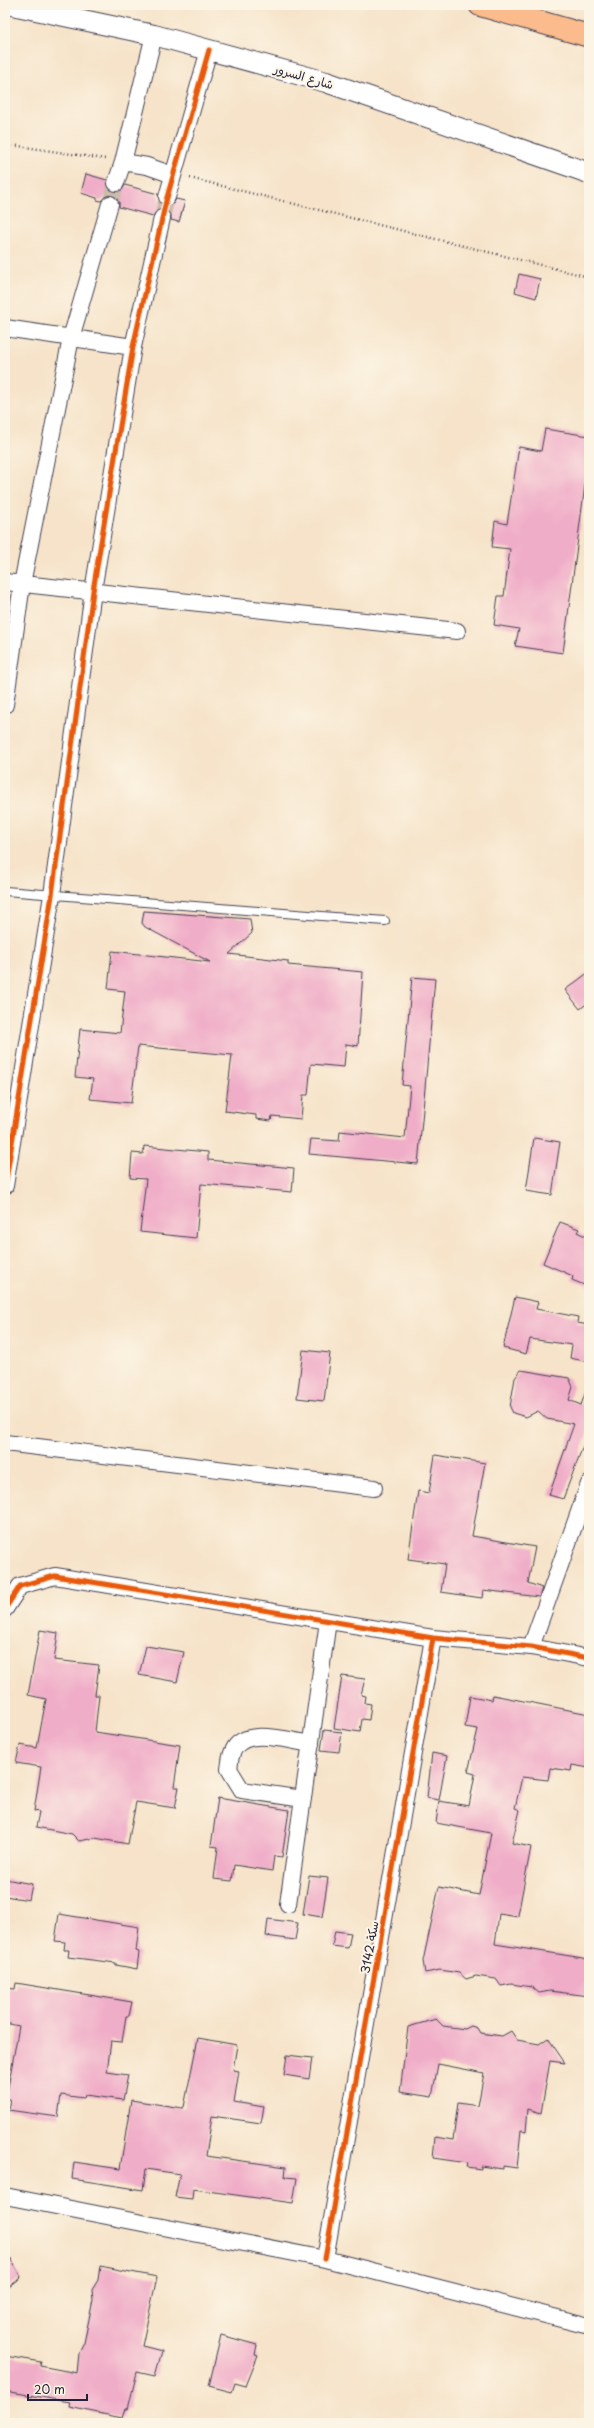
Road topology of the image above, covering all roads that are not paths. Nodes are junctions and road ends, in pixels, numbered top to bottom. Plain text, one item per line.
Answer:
1 (12, 5) edge
2 (480, 5) edge
3 (154, 35) junction
4 (589, 36) edge
5 (208, 50) junction
6 (123, 162) junction
7 (589, 173) edge
8 (173, 175) junction
9 (116, 182) tunnel mouth
10 (167, 197) tunnel mouth
11 (110, 204) tunnel mouth
12 (162, 218) tunnel mouth
13 (5, 328) edge
14 (71, 338) junction
15 (133, 347) junction
16 (5, 582) edge
17 (22, 584) junction
18 (94, 591) junction
19 (457, 631) dead end
20 (5, 705) edge
21 (5, 891) edge
22 (52, 895) junction
23 (385, 921) dead end
24 (5, 1186) edge
25 (5, 1443) edge
26 (589, 1484) edge
27 (374, 1488) dead end
28 (5, 1609) edge
29 (328, 1621) junction
30 (433, 1638) junction
31 (531, 1647) junction
32 (589, 1658) edge
33 (311, 1744) junction
34 (303, 1799) junction
35 (288, 1904) dead end
36 (5, 2196) edge
37 (325, 2259) junction
38 (589, 2326) edge

1 - 3 street, شارع السرور
2 - 4 highway
3 - 5 street, شارع السرور
3 - 6 street
5 - 7 street, شارع السرور
5 - 8 street
6 - 8 street
6 - 9 street
8 - 10 street
11 - 14 street
12 - 15 street
13 - 14 street
14 - 15 street
14 - 17 street
15 - 18 street
16 - 17 street
17 - 18 street
17 - 20 street
18 - 19 street
18 - 22 street
21 - 22 lane
22 - 23 lane
22 - 24 street
25 - 27 street
26 - 31 street
28 - 29 street
29 - 30 street
29 - 33 street
30 - 31 street
30 - 37 street, سكة 3142
31 - 32 street
33 - 34 street
33 - 34 street
34 - 35 street
36 - 37 street
37 - 38 street

